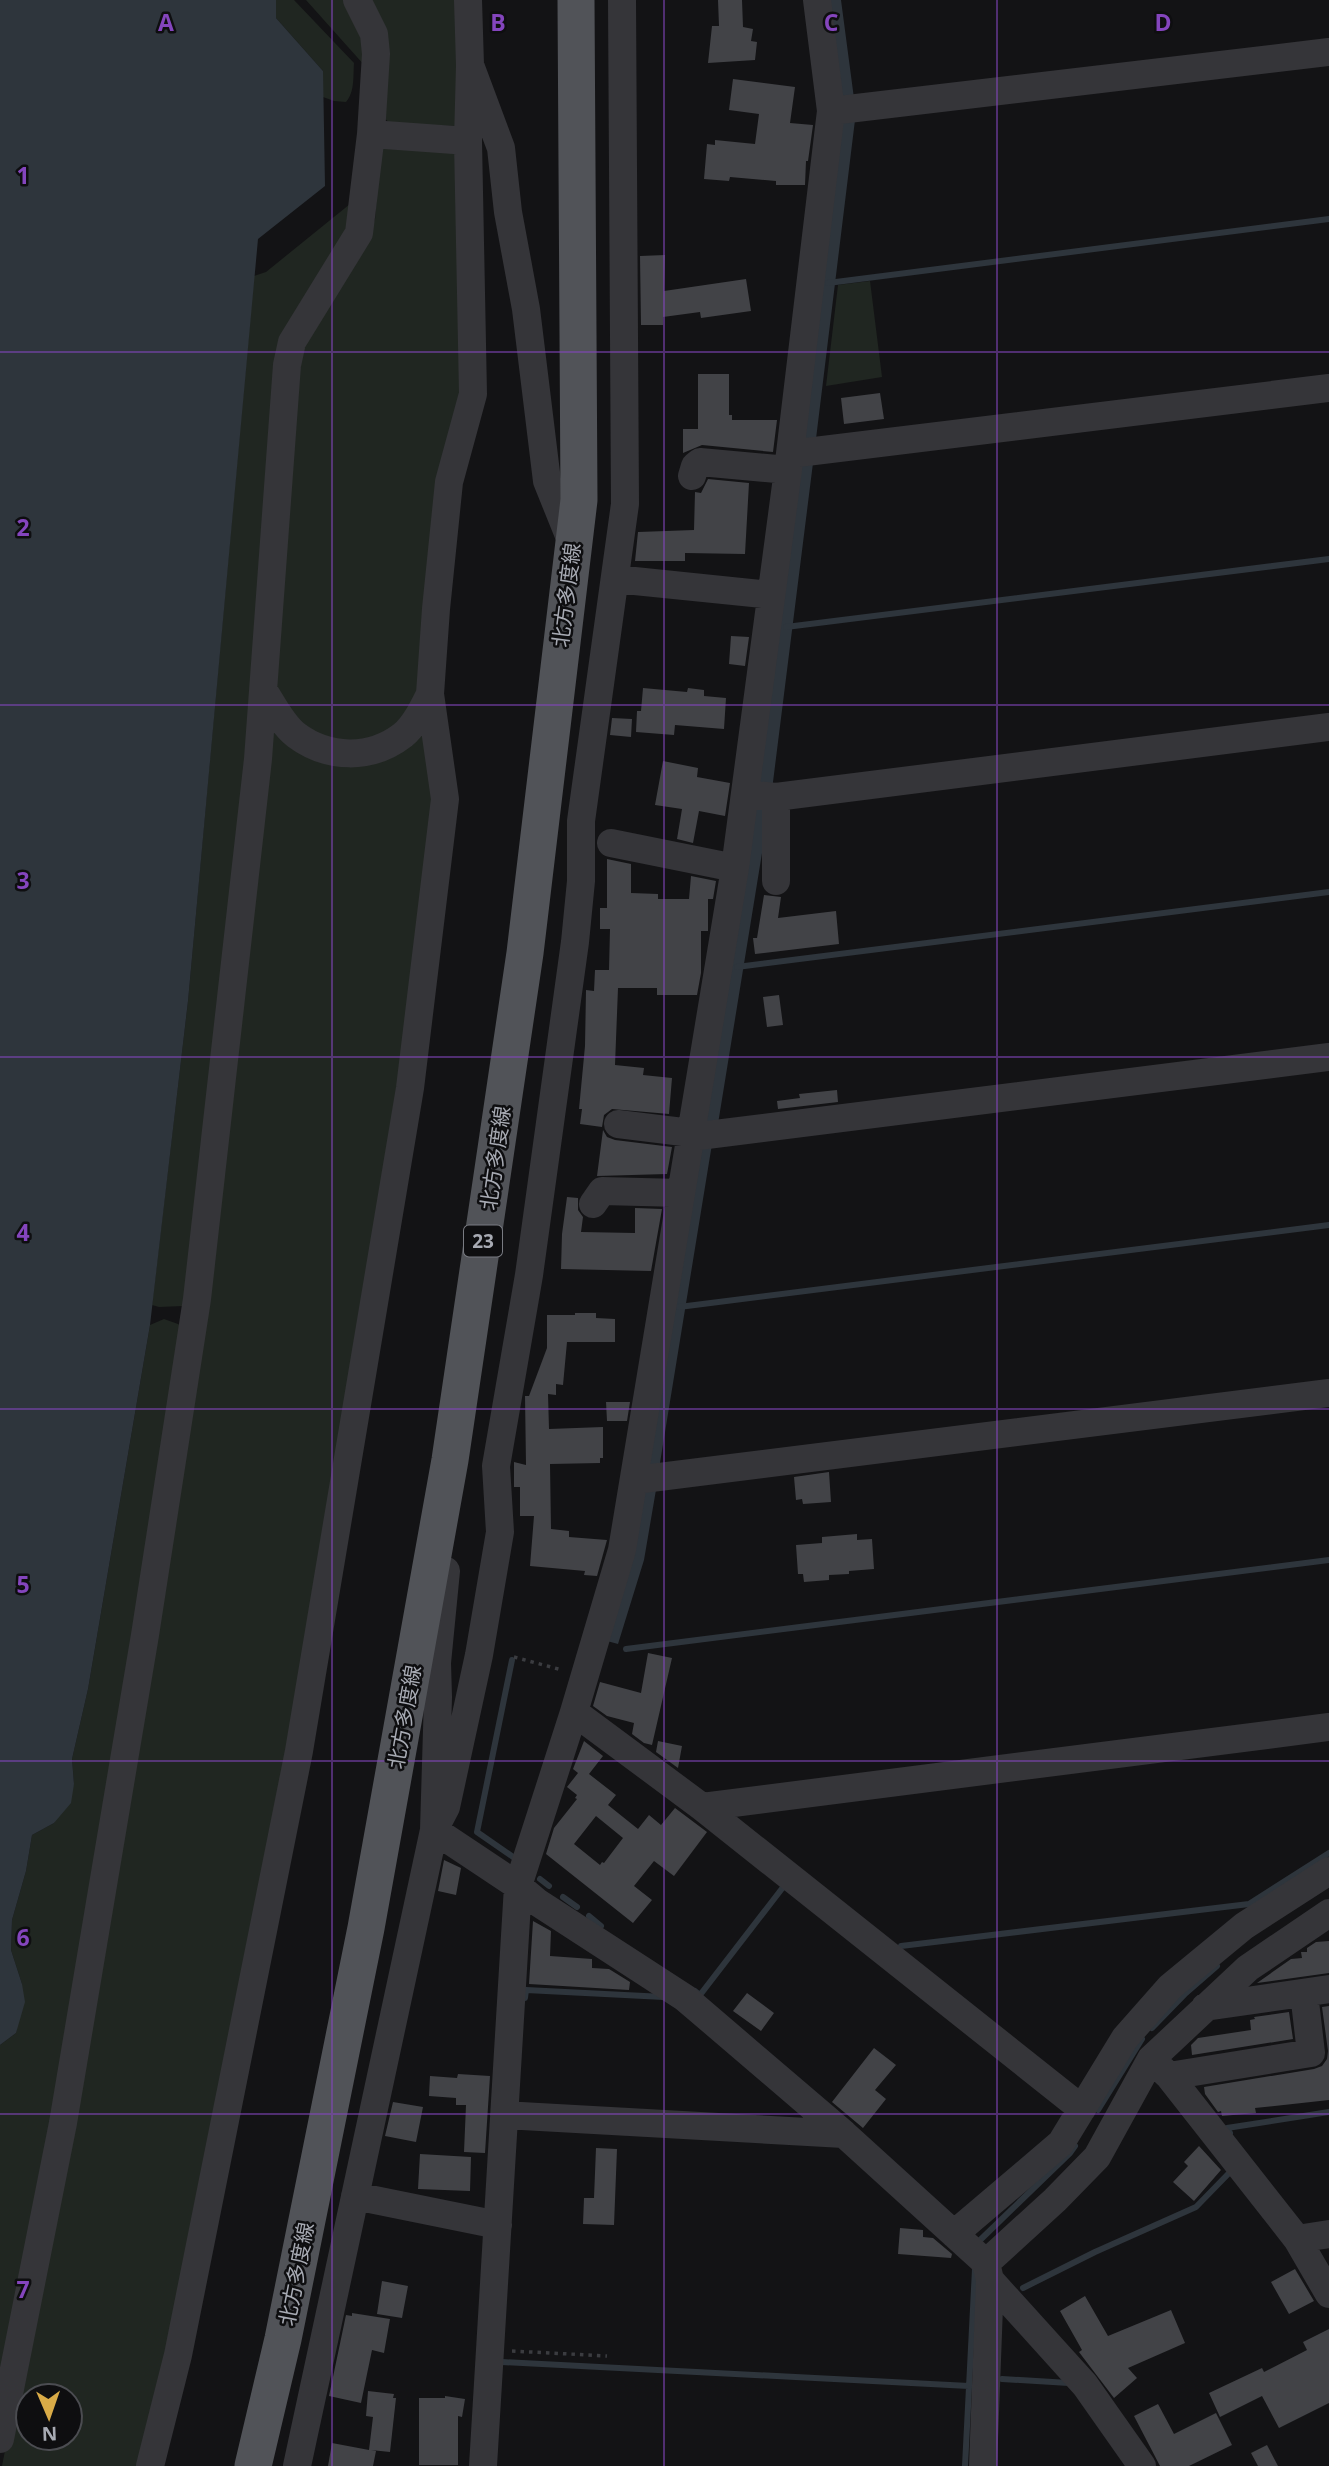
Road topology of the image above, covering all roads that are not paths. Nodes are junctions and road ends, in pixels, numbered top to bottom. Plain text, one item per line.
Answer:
1 (357, 0) edge
2 (468, 0) edge
3 (576, 0) edge
4 (622, 0) edge
5 (817, 0) edge
6 (1329, 52) edge
7 (470, 65) junction
8 (831, 111) junction
9 (371, 134) junction
10 (468, 141) junction
11 (1329, 388) edge
12 (789, 462) junction
13 (692, 475) dead end
14 (572, 543) junction
15 (615, 579) junction
16 (771, 595) junction
17 (264, 691) junction
18 (430, 694) junction
19 (1329, 727) edge
20 (745, 794) junction
21 (776, 797) junction
22 (611, 843) dead end
23 (735, 868) junction
24 (776, 881) dead end
25 (1329, 1057) edge
26 (618, 1124) dead end
27 (691, 1135) junction
28 (681, 1193) junction
29 (593, 1204) dead end
30 (1329, 1393) edge
31 (450, 1460) junction
32 (635, 1480) junction
33 (574, 1712) junction
34 (1329, 1727) edge
35 (702, 1807) junction
36 (434, 1830) junction
37 (1329, 1871) edge
38 (518, 1886) junction
39 (1329, 1913) edge
40 (1317, 1991) edge
41 (1205, 2007) junction
42 (1160, 2068) junction
43 (1082, 2109) junction
44 (504, 2115) junction
45 (844, 2134) junction
46 (355, 2196) junction
47 (498, 2225) junction
48 (1329, 2234) edge
49 (959, 2239) junction
50 (1297, 2239) junction
51 (988, 2272) junction
52 (1329, 2294) edge
53 (0, 2439) edge
54 (150, 2466) edge
55 (253, 2466) edge
56 (297, 2466) edge
57 (483, 2466) edge
58 (983, 2466) edge
59 (1142, 2466) edge

1 - 9 street
2 - 7 street
3 - 14 main road, 北方多度線 / 23
4 - 15 street
5 - 8 street
6 - 8 street
7 - 10 street
7 - 14 street
8 - 12 street
9 - 10 street
9 - 17 street
10 - 18 street
11 - 12 street
12 - 13 street
12 - 16 street
14 - 31 main road, 北方多度線 / 23
15 - 16 street
15 - 36 street
16 - 20 street
17 - 18 street
17 - 53 street
18 - 54 street
19 - 21 street
20 - 21 street
20 - 23 street
21 - 24 street
22 - 23 street
23 - 27 street
25 - 27 street
26 - 27 street
27 - 28 street
28 - 29 street
28 - 32 street
30 - 32 street
31 - 36 street
31 - 55 main road, 北方多度線 / 23
32 - 33 street
33 - 35 street
33 - 38 street
34 - 35 street
35 - 43 street
36 - 38 street
36 - 46 street
37 - 43 street
38 - 44 street
38 - 45 street
39 - 41 street
40 - 41 street
40 - 42 street
41 - 42 street
42 - 50 street
42 - 51 street
43 - 49 street
44 - 45 street
44 - 47 street
45 - 49 street
46 - 47 street
46 - 56 street
47 - 57 street
48 - 50 street
49 - 51 street
50 - 52 street
51 - 58 street
51 - 59 street

